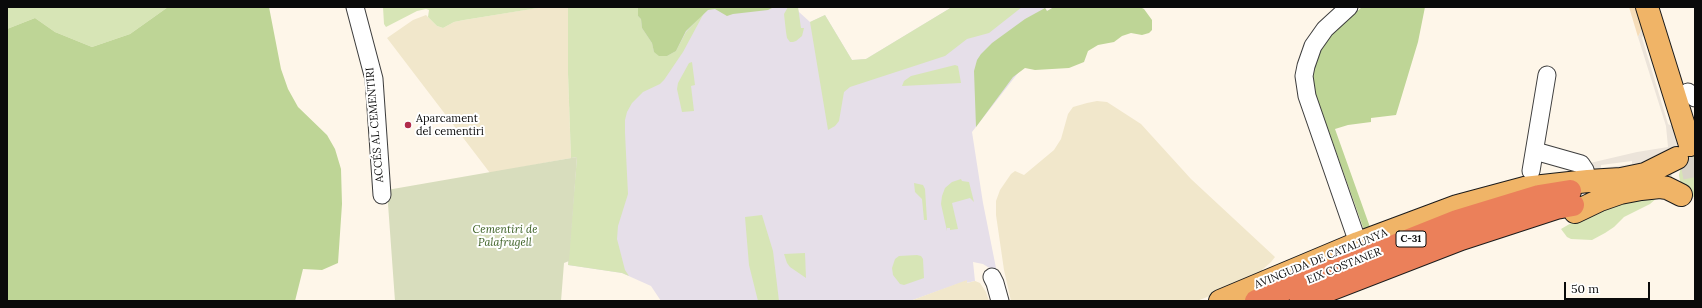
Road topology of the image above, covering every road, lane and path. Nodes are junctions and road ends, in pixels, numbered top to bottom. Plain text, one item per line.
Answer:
1 (355, 7) edge
2 (1349, 7) edge
3 (1647, 7) edge
4 (1662, 7) edge
5 (1547, 75) dead end
6 (1691, 95) edge
7 (1695, 113) edge
8 (1687, 149) edge
9 (1535, 151) junction
10 (1531, 171) dead end
11 (382, 195) dead end
12 (1577, 197) junction
13 (1688, 200) edge
14 (1358, 242) junction
15 (992, 277) dead end
16 (1000, 301) edge
17 (1220, 301) edge
18 (1256, 301) edge
19 (1301, 301) edge
20 (1343, 301) edge

1 - 11 street, ACCÉS AL CEMENTIRI
2 - 14 street
3 - 8 main road
4 - 6 main road
5 - 9 street
6 - 7 main road
8 - 12 main road, AVINGUDA DE CATALUNYA
8 - 13 main road
9 - 10 street
9 - 12 street
12 - 13 main road, AVINGUDA DE CATALUNYA
12 - 14 main road, AVINGUDA DE CATALUNYA
12 - 18 highway, EIX COSTANER / C-31
12 - 19 highway, EIX COSTANER / C-31
12 - 20 highway
14 - 17 main road, AVINGUDA DE CATALUNYA
15 - 16 street

